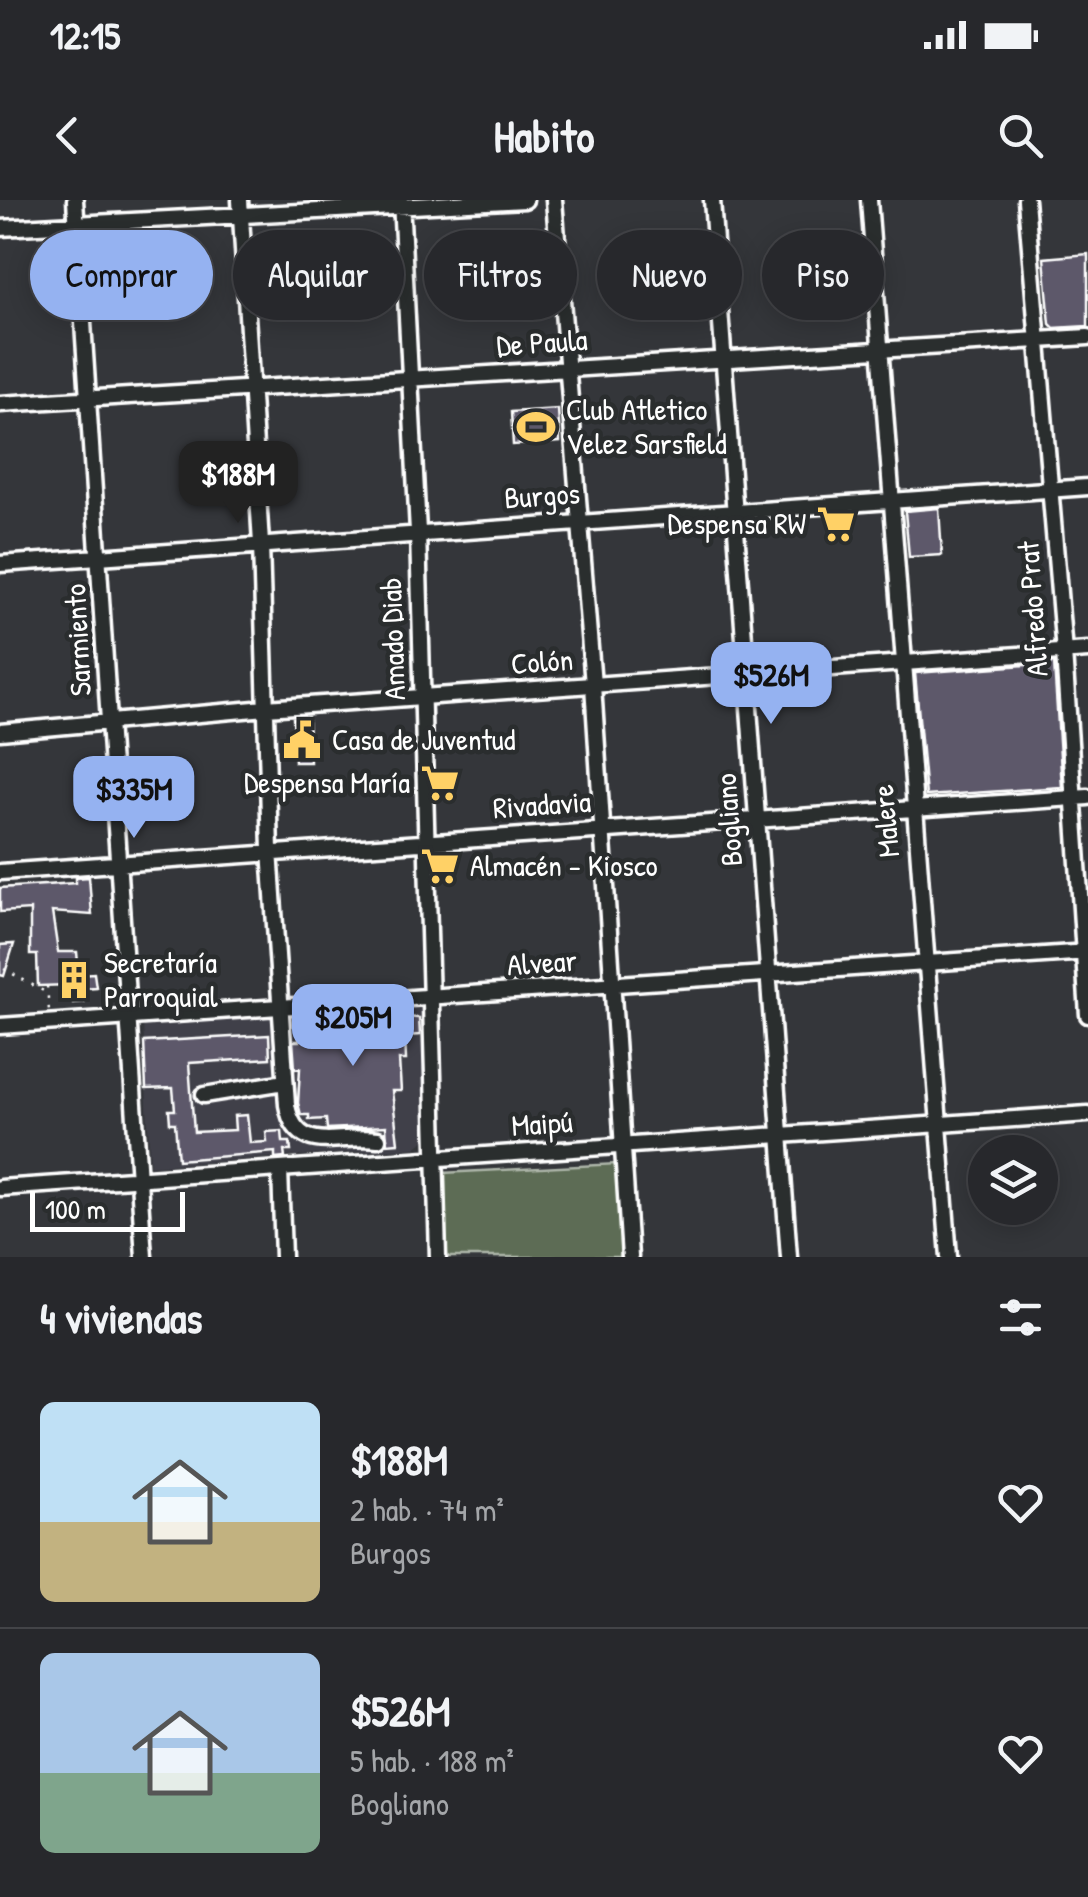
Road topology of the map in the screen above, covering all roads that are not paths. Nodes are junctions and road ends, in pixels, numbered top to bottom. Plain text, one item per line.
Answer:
1 (75, 200) edge
2 (525, 200) edge
3 (554, 200) edge
4 (712, 200) edge
5 (869, 200) edge
6 (1026, 200) edge
7 (401, 203) edge
8 (241, 208) edge
9 (76, 223) junction
10 (0, 228) edge
11 (1088, 337) edge
12 (1038, 341) junction
13 (881, 352) junction
14 (723, 359) junction
15 (569, 369) junction
16 (410, 380) junction
17 (250, 387) junction
18 (88, 398) junction
19 (0, 404) edge
20 (1088, 486) edge
21 (1051, 489) junction
22 (892, 498) junction
23 (735, 511) junction
24 (580, 521) junction
25 (418, 532) junction
26 (261, 544) junction
27 (101, 558) junction
28 (0, 564) edge
29 (1088, 650) edge
30 (1064, 652) junction
31 (902, 663) junction
32 (746, 674) junction
33 (594, 686) junction
34 (423, 698) junction
35 (266, 708) junction
36 (110, 721) junction
37 (0, 732) edge
38 (1088, 797) edge
39 (1072, 798) junction
40 (912, 809) junction
41 (756, 822) junction
42 (600, 829) junction
43 (425, 840) junction
44 (270, 850) junction
45 (120, 864) junction
46 (0, 872) edge
47 (1086, 952) edge
48 (926, 966) junction
49 (768, 975) junction
50 (610, 986) junction
51 (431, 998) junction
52 (279, 1010) junction
53 (1088, 1015) edge
54 (128, 1016) junction
55 (0, 1026) edge
56 (285, 1082) junction
57 (204, 1095) dead end
58 (1088, 1114) edge
59 (937, 1124) junction
60 (780, 1136) junction
61 (378, 1139) dead end
62 (622, 1147) junction
63 (434, 1159) junction
64 (280, 1169) junction
65 (138, 1178) junction
66 (0, 1188) edge
67 (144, 1257) edge
68 (282, 1257) edge
69 (438, 1257) edge
70 (630, 1257) edge
71 (789, 1257) edge
72 (949, 1257) edge

1 - 9 street, Sarmiento
2 - 7 street
3 - 15 street
4 - 14 street, Bogliano
5 - 13 street, Malere
6 - 12 street, Alfredo Prat
7 - 8 street
7 - 16 street, Amado Diab
8 - 9 street
8 - 17 street
9 - 10 street
9 - 18 street, Sarmiento
11 - 12 street, De Paula
12 - 13 street, De Paula
12 - 21 street, Alfredo Prat
13 - 14 street, De Paula
13 - 22 street, Malere
14 - 15 street, De Paula
14 - 23 street, Bogliano
15 - 16 street, De Paula
15 - 24 street
16 - 17 street, De Paula
16 - 25 street, Amado Diab
17 - 18 street, De Paula
17 - 26 street
18 - 19 street, De Paula
18 - 27 street, Sarmiento
20 - 21 street, Burgos
21 - 22 street, Burgos
21 - 30 street, Alfredo Prat
22 - 23 street, Burgos
22 - 31 street, Malere
23 - 24 street, Burgos
23 - 32 street, Bogliano
24 - 25 street, Burgos
24 - 33 street
25 - 26 street, Burgos
25 - 34 street, Amado Diab
26 - 27 street, Burgos
26 - 35 street
27 - 28 street, Burgos
27 - 36 street, Sarmiento
29 - 30 street, Colón
30 - 31 street, Colón
30 - 39 street, Alfredo Prat
31 - 32 street, Colón
31 - 40 street, Malere
32 - 33 street, Colón
32 - 41 street, Bogliano
33 - 34 street, Colón
33 - 42 street
34 - 35 street, Colón
34 - 43 street, Amado Diab
35 - 36 street, Colón
35 - 44 street
36 - 37 street, Colón
36 - 45 street, Sarmiento
38 - 39 street, Rivadavia
39 - 40 street, Rivadavia
39 - 47 street, Alfredo Prat
40 - 41 street, Rivadavia
40 - 48 street, Malere
41 - 42 street, Rivadavia
41 - 49 street, Bogliano
42 - 43 street, Rivadavia
42 - 50 street
43 - 44 street, Rivadavia
43 - 51 street, Amado Diab
44 - 45 street, Rivadavia
44 - 52 street
45 - 46 street, Rivadavia
45 - 54 street, Sarmiento
47 - 48 street, Alvear
47 - 53 street, Alfredo Prat
48 - 49 street, Alvear
48 - 59 street, Malere
49 - 50 street, Alvear
49 - 60 street, Bogliano
50 - 51 street, Alvear
50 - 62 street
51 - 52 street, Alvear
51 - 63 street, Amado Diab
52 - 54 street, Alvear
52 - 56 street
54 - 55 street, Alvear
54 - 65 street, Sarmiento
56 - 57 street
56 - 61 street
58 - 59 street, Maipú
59 - 60 street, Maipú
59 - 72 street, Malere
60 - 62 street, Maipú
60 - 71 street, Bogliano
62 - 63 street, Maipú
62 - 70 street
63 - 64 street, Maipú
63 - 69 street, Amado Diab
64 - 65 street, Maipú
64 - 68 street
65 - 66 street, Maipú
65 - 67 street, Sarmiento

